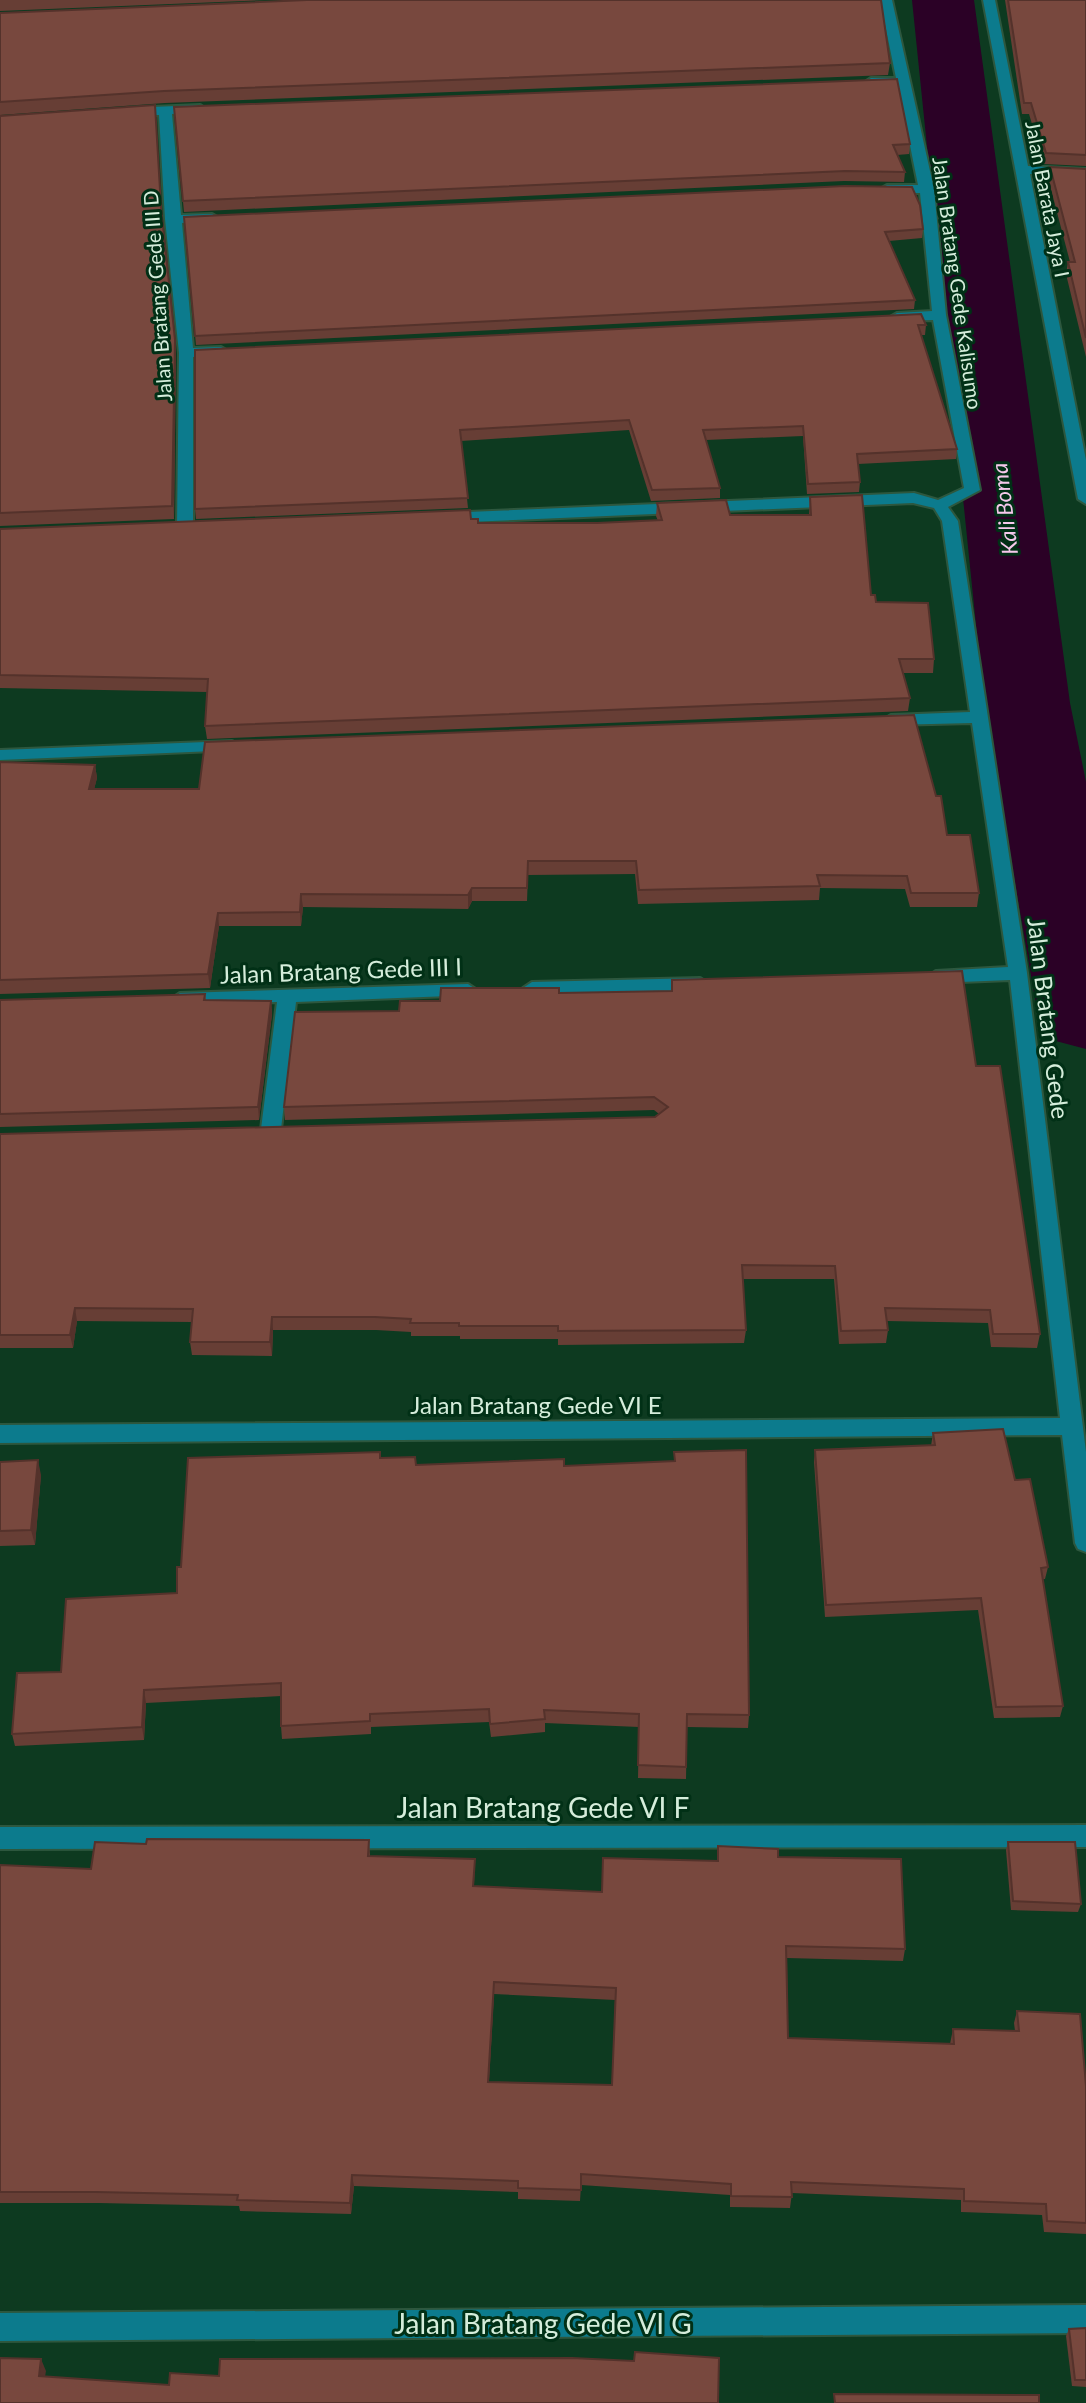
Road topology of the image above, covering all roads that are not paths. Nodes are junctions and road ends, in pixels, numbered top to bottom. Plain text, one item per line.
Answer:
1 (886, 0) edge
2 (989, 0) edge
3 (851, 82) edge
4 (904, 82) junction
5 (212, 108) edge
6 (165, 110) junction
7 (120, 113) edge
8 (1022, 170) junction
9 (1086, 173) edge
10 (865, 188) edge
11 (927, 189) junction
12 (235, 216) edge
13 (172, 219) junction
14 (939, 315) junction
15 (887, 318) edge
16 (232, 350) edge
17 (186, 353) junction
18 (1086, 499) edge
19 (939, 505) junction
20 (423, 518) edge
21 (185, 528) edge
22 (979, 717) junction
23 (869, 721) edge
24 (253, 745) edge
25 (0, 755) edge
26 (1018, 973) junction
27 (921, 977) edge
28 (715, 983) edge
29 (287, 995) junction
30 (159, 999) edge
31 (271, 1129) edge
32 (1072, 1426) junction
33 (0, 1434) edge
34 (1086, 1543) edge
35 (1086, 1836) edge
36 (0, 1838) edge
37 (1086, 2319) edge
38 (0, 2327) edge

1 - 4 street, Jalan Bratang Gede Kalisumo
2 - 8 street, Jalan Barata Jaya I
3 - 4 street
4 - 11 street, Jalan Bratang Gede Kalisumo
5 - 6 street
6 - 7 street
6 - 13 street, Jalan Bratang Gede III D
8 - 9 street
8 - 18 street, Jalan Barata Jaya I
10 - 11 street
11 - 14 street, Jalan Bratang Gede Kalisumo
12 - 13 street
13 - 17 street, Jalan Bratang Gede III D
14 - 15 street
14 - 19 street, Jalan Bratang Gede Kalisumo
16 - 17 street
17 - 21 street, Jalan Bratang Gede III D
19 - 20 street
19 - 22 street, Jalan Bratang Gede
22 - 23 street
22 - 26 street, Jalan Bratang Gede
24 - 25 street
26 - 27 street
26 - 32 street, Jalan Bratang Gede
28 - 29 street, Jalan Bratang Gede III I
29 - 30 street, Jalan Bratang Gede III I
29 - 31 street
32 - 33 street, Jalan Bratang Gede VI E
32 - 34 street, Jalan Bratang Gede
35 - 36 street, Jalan Bratang Gede VI F
37 - 38 street, Jalan Bratang Gede VI G

